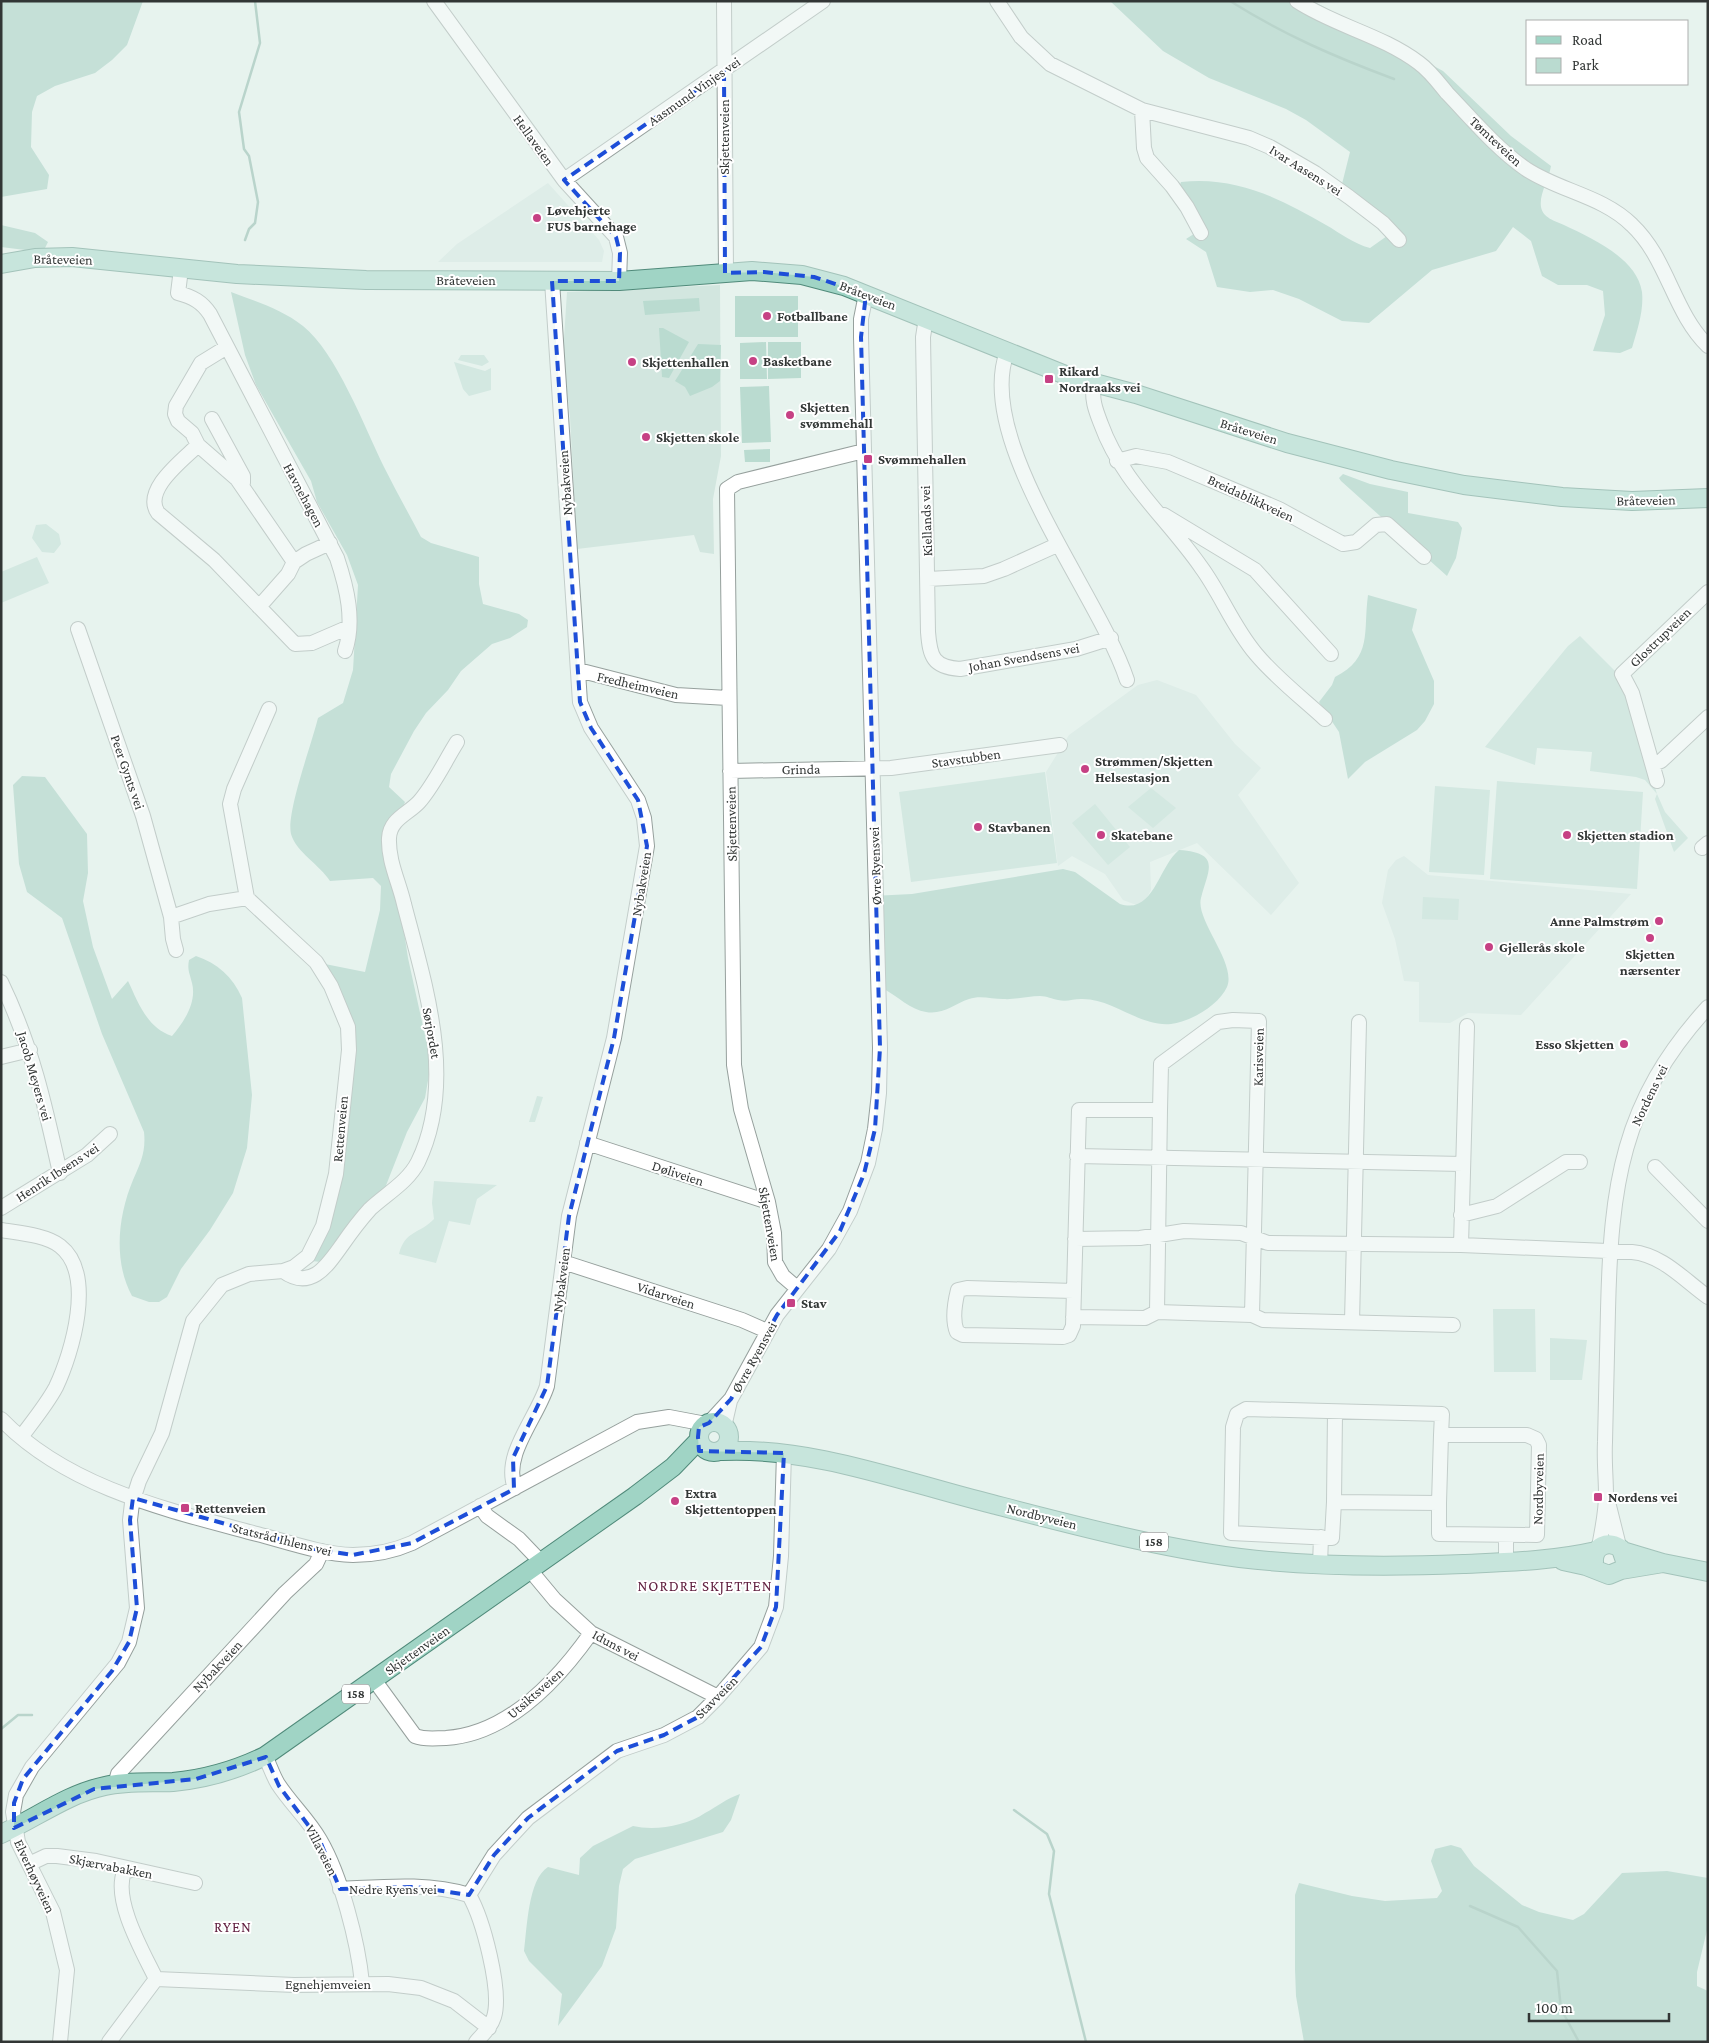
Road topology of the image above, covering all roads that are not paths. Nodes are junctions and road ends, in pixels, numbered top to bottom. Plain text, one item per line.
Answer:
1 (434, 1) edge
2 (724, 1) edge
3 (823, 1) edge
4 (997, 1) edge
5 (1297, 1) edge
6 (724, 70) junction
7 (1142, 110) junction
8 (564, 180) junction
9 (1201, 233) dead end
10 (1398, 240) dead end
11 (1, 264) edge
12 (181, 269) junction
13 (726, 273) junction
14 (552, 281) junction
15 (619, 281) junction
16 (866, 294) junction
17 (926, 318) junction
18 (1708, 346) edge
19 (228, 347) junction
20 (1007, 352) junction
21 (1094, 384) junction
22 (212, 419) dead end
23 (198, 446) junction
24 (864, 451) junction
25 (1117, 461) junction
26 (243, 487) junction
27 (1708, 498) edge
28 (1156, 513) junction
29 (330, 543) junction
30 (1057, 545) junction
31 (1424, 557) dead end
32 (294, 562) junction
33 (928, 579) junction
34 (1706, 597) edge
35 (259, 607) junction
36 (349, 627) junction
37 (78, 629) dead end
38 (1111, 638) junction
39 (345, 651) dead end
40 (1331, 654) dead end
41 (937, 663) joint
42 (578, 670) junction
43 (1127, 680) dead end
44 (728, 698) junction
45 (269, 708) dead end
46 (1708, 718) edge
47 (1325, 719) dead end
48 (457, 742) dead end
49 (1060, 744) dead end
50 (1653, 764) junction
51 (872, 768) junction
52 (730, 771) junction
53 (1657, 781) dead end
54 (247, 898) junction
55 (172, 917) junction
56 (176, 950) dead end
57 (1, 982) edge
58 (1708, 1006) edge
59 (1359, 1022) dead end
60 (1467, 1026) dead end
61 (30, 1050) junction
62 (1, 1057) edge
63 (1160, 1110) junction
64 (110, 1134) dead end
65 (587, 1143) junction
66 (1077, 1156) junction
67 (1160, 1157) junction
68 (1256, 1160) junction
69 (1356, 1162) junction
70 (1580, 1162) dead end
71 (1463, 1164) junction
72 (1655, 1167) dead end
73 (60, 1173) junction
74 (768, 1202) junction
75 (1, 1208) edge
76 (1461, 1216) junction
77 (1708, 1221) edge
78 (1, 1230) edge
79 (1158, 1236) junction
80 (1255, 1238) junction
81 (1075, 1239) junction
82 (1355, 1244) junction
83 (1461, 1245) junction
84 (1610, 1252) junction
85 (563, 1262) junction
86 (283, 1271) junction
87 (797, 1288) junction
88 (1074, 1291) junction
89 (1708, 1297) edge
90 (1157, 1312) junction
91 (1252, 1315) junction
92 (1073, 1317) junction
93 (1352, 1322) junction
94 (1453, 1324) dead end
95 (767, 1331) junction
96 (1335, 1412) junction
97 (1, 1419) edge
98 (1441, 1435) junction
99 (712, 1436) junction
100 (21, 1437) junction
101 (784, 1453) junction
102 (515, 1488) junction
103 (1606, 1496) junction
104 (133, 1498) junction
105 (1334, 1502) junction
106 (1439, 1504) junction
107 (480, 1506) junction
108 (1506, 1535) junction
109 (1321, 1538) junction
110 (1597, 1549) junction
111 (1621, 1549) junction
112 (322, 1551) junction
113 (1550, 1560) junction
114 (1506, 1562) junction
115 (1662, 1563) junction
116 (1320, 1565) junction
117 (536, 1566) junction
118 (1597, 1570) junction
119 (1621, 1570) junction
120 (1708, 1572) edge
121 (591, 1633) junction
122 (375, 1680) junction
123 (718, 1697) junction
124 (265, 1756) junction
125 (115, 1785) junction
126 (8, 1831) edge
127 (29, 1864) junction
128 (131, 1870) junction
129 (195, 1883) dead end
130 (340, 1889) junction
131 (469, 1895) junction
132 (156, 1979) junction
133 (362, 1983) junction
134 (489, 2028) junction
135 (60, 2042) edge
136 (109, 2042) edge
137 (476, 2042) edge

1 - 8 street, Hellaveien
2 - 6 street, Skjettenveien
3 - 6 street, Aasmund Vinjes vei
4 - 7 street, Ivar Aasens vei
5 - 18 street, Tømteveien
6 - 8 street, Aasmund Vinjes vei
6 - 13 street, Skjettenveien
7 - 9 street
7 - 10 street, Ivar Aasens vei
8 - 15 street, Hellaveien
11 - 12 main road, Bråteveien
12 - 14 main road, Bråteveien
12 - 19 street, Havnehagen
13 - 15 main road, Bråteveien
13 - 16 main road, Bråteveien
14 - 15 main road, Bråteveien
14 - 42 street, Nybakveien
16 - 17 main road, Bråteveien
16 - 24 street, Øvre Ryensvei
17 - 20 main road, Bråteveien
17 - 33 street, Kiellands vei
19 - 23 street
19 - 29 street, Havnehagen
20 - 21 main road, Bråteveien
20 - 30 street
21 - 25 street
21 - 27 main road, Bråteveien
22 - 26 street
23 - 26 street
23 - 35 street
24 - 44 street, Skjettenveien
24 - 51 street, Øvre Ryensvei
25 - 28 street
25 - 31 street, Breidablikkveien
26 - 32 street
28 - 40 street
28 - 47 street
29 - 32 street
29 - 36 street, Havnehagen
30 - 33 street
30 - 38 street
32 - 35 street
33 - 41 street, Kiellands vei
34 - 50 street, Glostrupveien
35 - 36 street
36 - 39 street, Havnehagen
37 - 55 street, Peer Gynts vei
38 - 41 street, Johan Svendsens vei
38 - 43 street
42 - 44 street, Fredheimveien
42 - 65 street, Nybakveien
44 - 52 street, Skjettenveien
45 - 54 street
46 - 50 street
48 - 86 street, Sørjordet
49 - 51 street, Stavstubben
50 - 53 street, Glostrupveien
51 - 52 street, Grinda
51 - 87 street, Øvre Ryensvei
52 - 74 street, Skjettenveien
54 - 55 street
54 - 86 street, Rettenveien
55 - 56 street, Peer Gynts vei
57 - 61 street, Jacob Meyers vei
58 - 84 street, Nordens vei
59 - 69 street
60 - 71 street
61 - 62 street
61 - 73 street, Jacob Meyers vei
63 - 66 street
63 - 67 street, Karisveien
63 - 68 street, Karisveien
64 - 73 street, Henrik Ibsens vei
65 - 74 street, Døliveien
65 - 85 street, Nybakveien
66 - 67 street
66 - 81 street
67 - 68 street
67 - 79 street, Karisveien
68 - 69 street
68 - 80 street, Karisveien
69 - 71 street
69 - 82 street
70 - 76 street
71 - 76 street
72 - 77 street
73 - 75 street, Henrik Ibsens vei
74 - 87 street, Skjettenveien
76 - 83 street
78 - 100 street
79 - 80 street
79 - 81 street
79 - 90 street, Karisveien
80 - 82 street
80 - 91 street, Karisveien
81 - 88 street
82 - 83 street
82 - 93 street
83 - 84 street
84 - 89 street
84 - 103 street, Nordens vei
85 - 95 street, Vidarveien
85 - 102 street, Nybakveien
86 - 104 street, Rettenveien
87 - 95 street, Øvre Ryensvei
88 - 92 street
88 - 92 street
90 - 91 street
90 - 92 street
91 - 93 street
93 - 94 street
95 - 99 street, Øvre Ryensvei
96 - 98 street, Nordbyveien
96 - 105 street
96 - 109 street, Nordbyveien
97 - 100 street, Statsråd Ihlens vei
98 - 106 street, Nordbyveien
98 - 108 street, Nordbyveien
99 - 101 main road, Nordbyveien / 158
99 - 102 street, Statsråd Ihlens vei
99 - 117 main road, Skjettenveien / 158
100 - 104 street, Statsråd Ihlens vei
101 - 116 main road, Nordbyveien / 158
101 - 123 street, Stavveien
102 - 107 street, Statsråd Ihlens vei
103 - 110 street, Nordens vei
103 - 111 street, Nordens vei
104 - 112 street, Statsråd Ihlens vei
104 - 126 street, Rettenveien
105 - 106 street
105 - 109 street
106 - 108 street, Nordbyveien
107 - 112 street, Statsråd Ihlens vei
107 - 117 street, Iduns vei
108 - 114 street
109 - 116 street
110 - 111 main road, Nordbyveien / 158
110 - 113 main road, Nordbyveien / 158
110 - 118 main road
111 - 115 main road, Nordbyveien / 158
111 - 119 main road
112 - 125 street, Nybakveien
113 - 114 main road, Nordbyveien / 158
113 - 118 main road, Nordbyveien / 158
114 - 116 main road, Nordbyveien / 158
115 - 119 main road, Nordbyveien / 158
115 - 120 main road, Nordbyveien / 158
117 - 121 street, Iduns vei
117 - 122 main road, Skjettenveien / 158
118 - 119 main road, Nordbyveien / 158
121 - 122 street, Utsiktsveien
121 - 123 street, Iduns vei
122 - 124 main road, Skjettenveien / 158
123 - 131 street, Stavveien
124 - 125 main road, Skjettenveien / 158
124 - 130 street, Villaveien
125 - 126 main road, Skjettenveien / 158
126 - 127 street, Elverhøyveien
127 - 128 street, Skjærvabakken
127 - 135 street, Elverhøyveien
128 - 129 street, Skjærvabakken
128 - 132 street
130 - 131 street, Nedre Ryens vei
130 - 133 street, Villaveien
131 - 134 street
132 - 133 street, Egnehjemveien
132 - 136 street
133 - 134 street, Egnehjemveien
134 - 137 street

